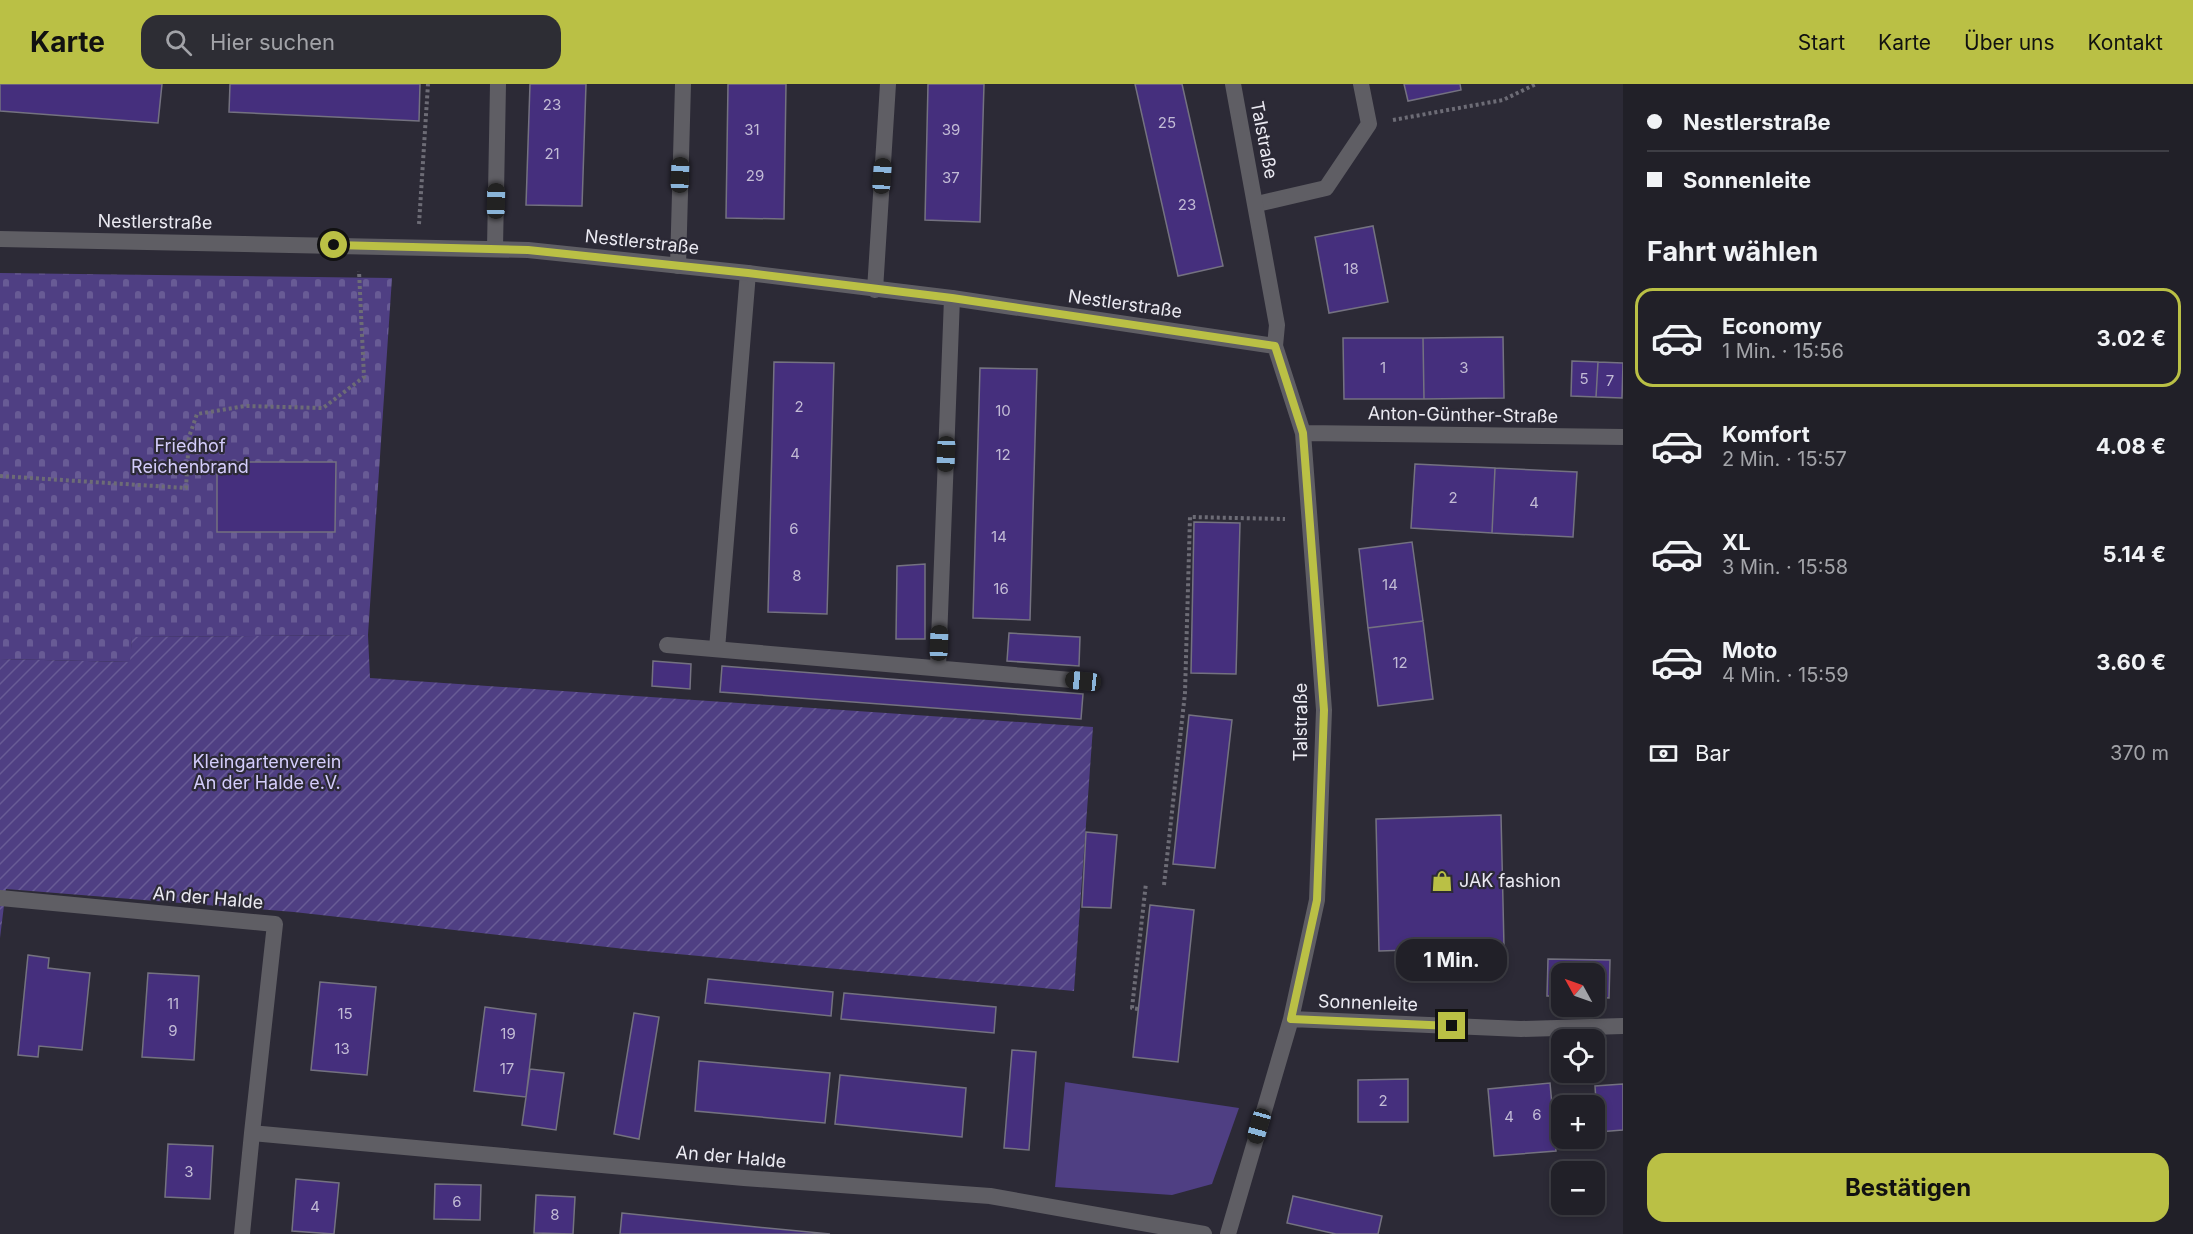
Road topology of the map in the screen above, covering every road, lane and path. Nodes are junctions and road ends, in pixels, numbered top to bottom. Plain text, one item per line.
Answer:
1 (428, 84) edge
2 (498, 84) edge
3 (683, 84) edge
4 (888, 84) edge
5 (1233, 84) edge
6 (1361, 84) edge
7 (1536, 84) edge
8 (1369, 124) junction
9 (1257, 204) junction
10 (0, 238) edge
11 (358, 246) junction
12 (417, 246) junction
13 (495, 248) junction
14 (678, 266) junction
15 (748, 273) junction
16 (875, 290) junction
17 (952, 298) junction
18 (1275, 346) junction
19 (1303, 433) junction
20 (1623, 437) edge
21 (0, 476) edge
22 (1309, 519) junction
23 (667, 645) dead end
24 (717, 649) junction
25 (938, 667) junction
26 (1083, 681) dead end
27 (1178, 760) junction
28 (1184, 760) dead end
29 (1171, 820) junction
30 (1177, 821) dead end
31 (1146, 883) dead end
32 (1164, 885) dead end
33 (0, 898) edge
34 (1139, 949) junction
35 (1145, 950) dead end
36 (1138, 1009) dead end
37 (1291, 1019) junction
38 (1623, 1026) edge
39 (252, 1133) junction
40 (242, 1234) edge
41 (1204, 1234) edge
42 (1227, 1234) edge

1 - 12 path
2 - 13 street
3 - 14 street
4 - 16 street
5 - 9 street, Talstraße
6 - 8 street
7 - 8 path
8 - 9 street, Talstraße
9 - 18 street, Talstraße
10 - 11 street, Nestlerstraße
11 - 12 street, Nestlerstraße
11 - 21 path
12 - 13 street, Nestlerstraße
13 - 14 street, Nestlerstraße
14 - 15 street, Nestlerstraße
15 - 16 street, Nestlerstraße
15 - 24 street
16 - 17 street, Nestlerstraße
17 - 18 street, Nestlerstraße
17 - 25 street
18 - 19 street, Talstraße
19 - 20 street, Anton-Günther-Straße
19 - 22 street, Talstraße
22 - 27 path
22 - 37 street, Talstraße
23 - 24 street
24 - 25 street
25 - 26 street
27 - 28 path
27 - 29 path
29 - 30 path
29 - 32 path
31 - 34 path
33 - 39 street, An der Halde
34 - 35 path
34 - 36 path
37 - 38 street, Sonnenleite
37 - 42 street, Talstraße
39 - 40 street, An der Halde
39 - 41 street, An der Halde

